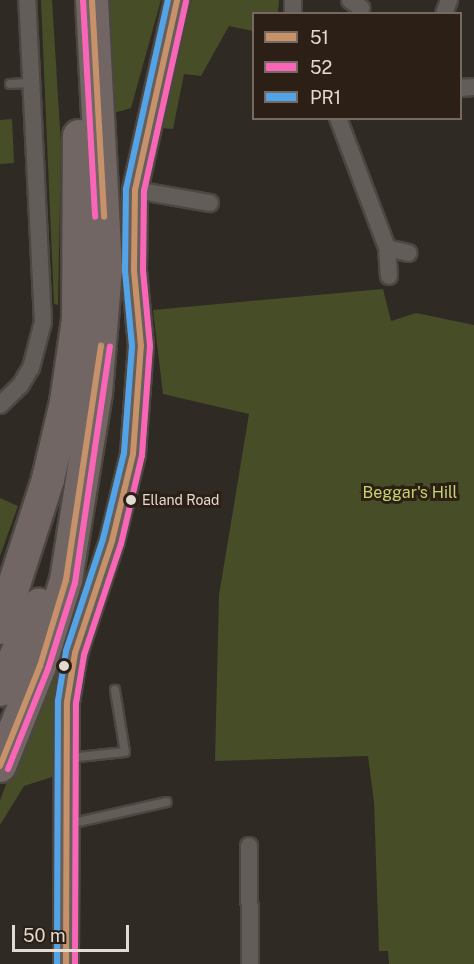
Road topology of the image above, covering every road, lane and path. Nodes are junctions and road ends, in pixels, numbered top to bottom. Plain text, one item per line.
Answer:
1 (27, 0) edge
2 (70, 0) edge
3 (92, 0) edge
4 (177, 0) edge
5 (29, 83) junction
6 (10, 84) dead end
7 (343, 121) edge
8 (135, 190) junction
9 (210, 203) dead end
10 (387, 248) junction
11 (408, 253) dead end
12 (389, 276) dead end
13 (2, 404) edge
14 (48, 479) junction
15 (77, 493) junction
16 (0, 589) edge
17 (0, 628) edge
18 (0, 690) edge
19 (115, 690) dead end
20 (65, 758) junction
21 (0, 766) edge
22 (167, 802) dead end
23 (66, 825) junction
24 (249, 846) dead end
25 (66, 964) edge
26 (250, 964) edge

1 - 5 street
2 - 14 highway
3 - 15 highway
4 - 8 street
5 - 6 lane
5 - 13 street
7 - 10 street
8 - 9 street
8 - 20 street
10 - 11 street
10 - 12 street
14 - 16 highway
14 - 17 highway
15 - 18 highway
15 - 21 highway
19 - 20 lane
20 - 23 street
22 - 23 lane
23 - 25 street
24 - 26 street

